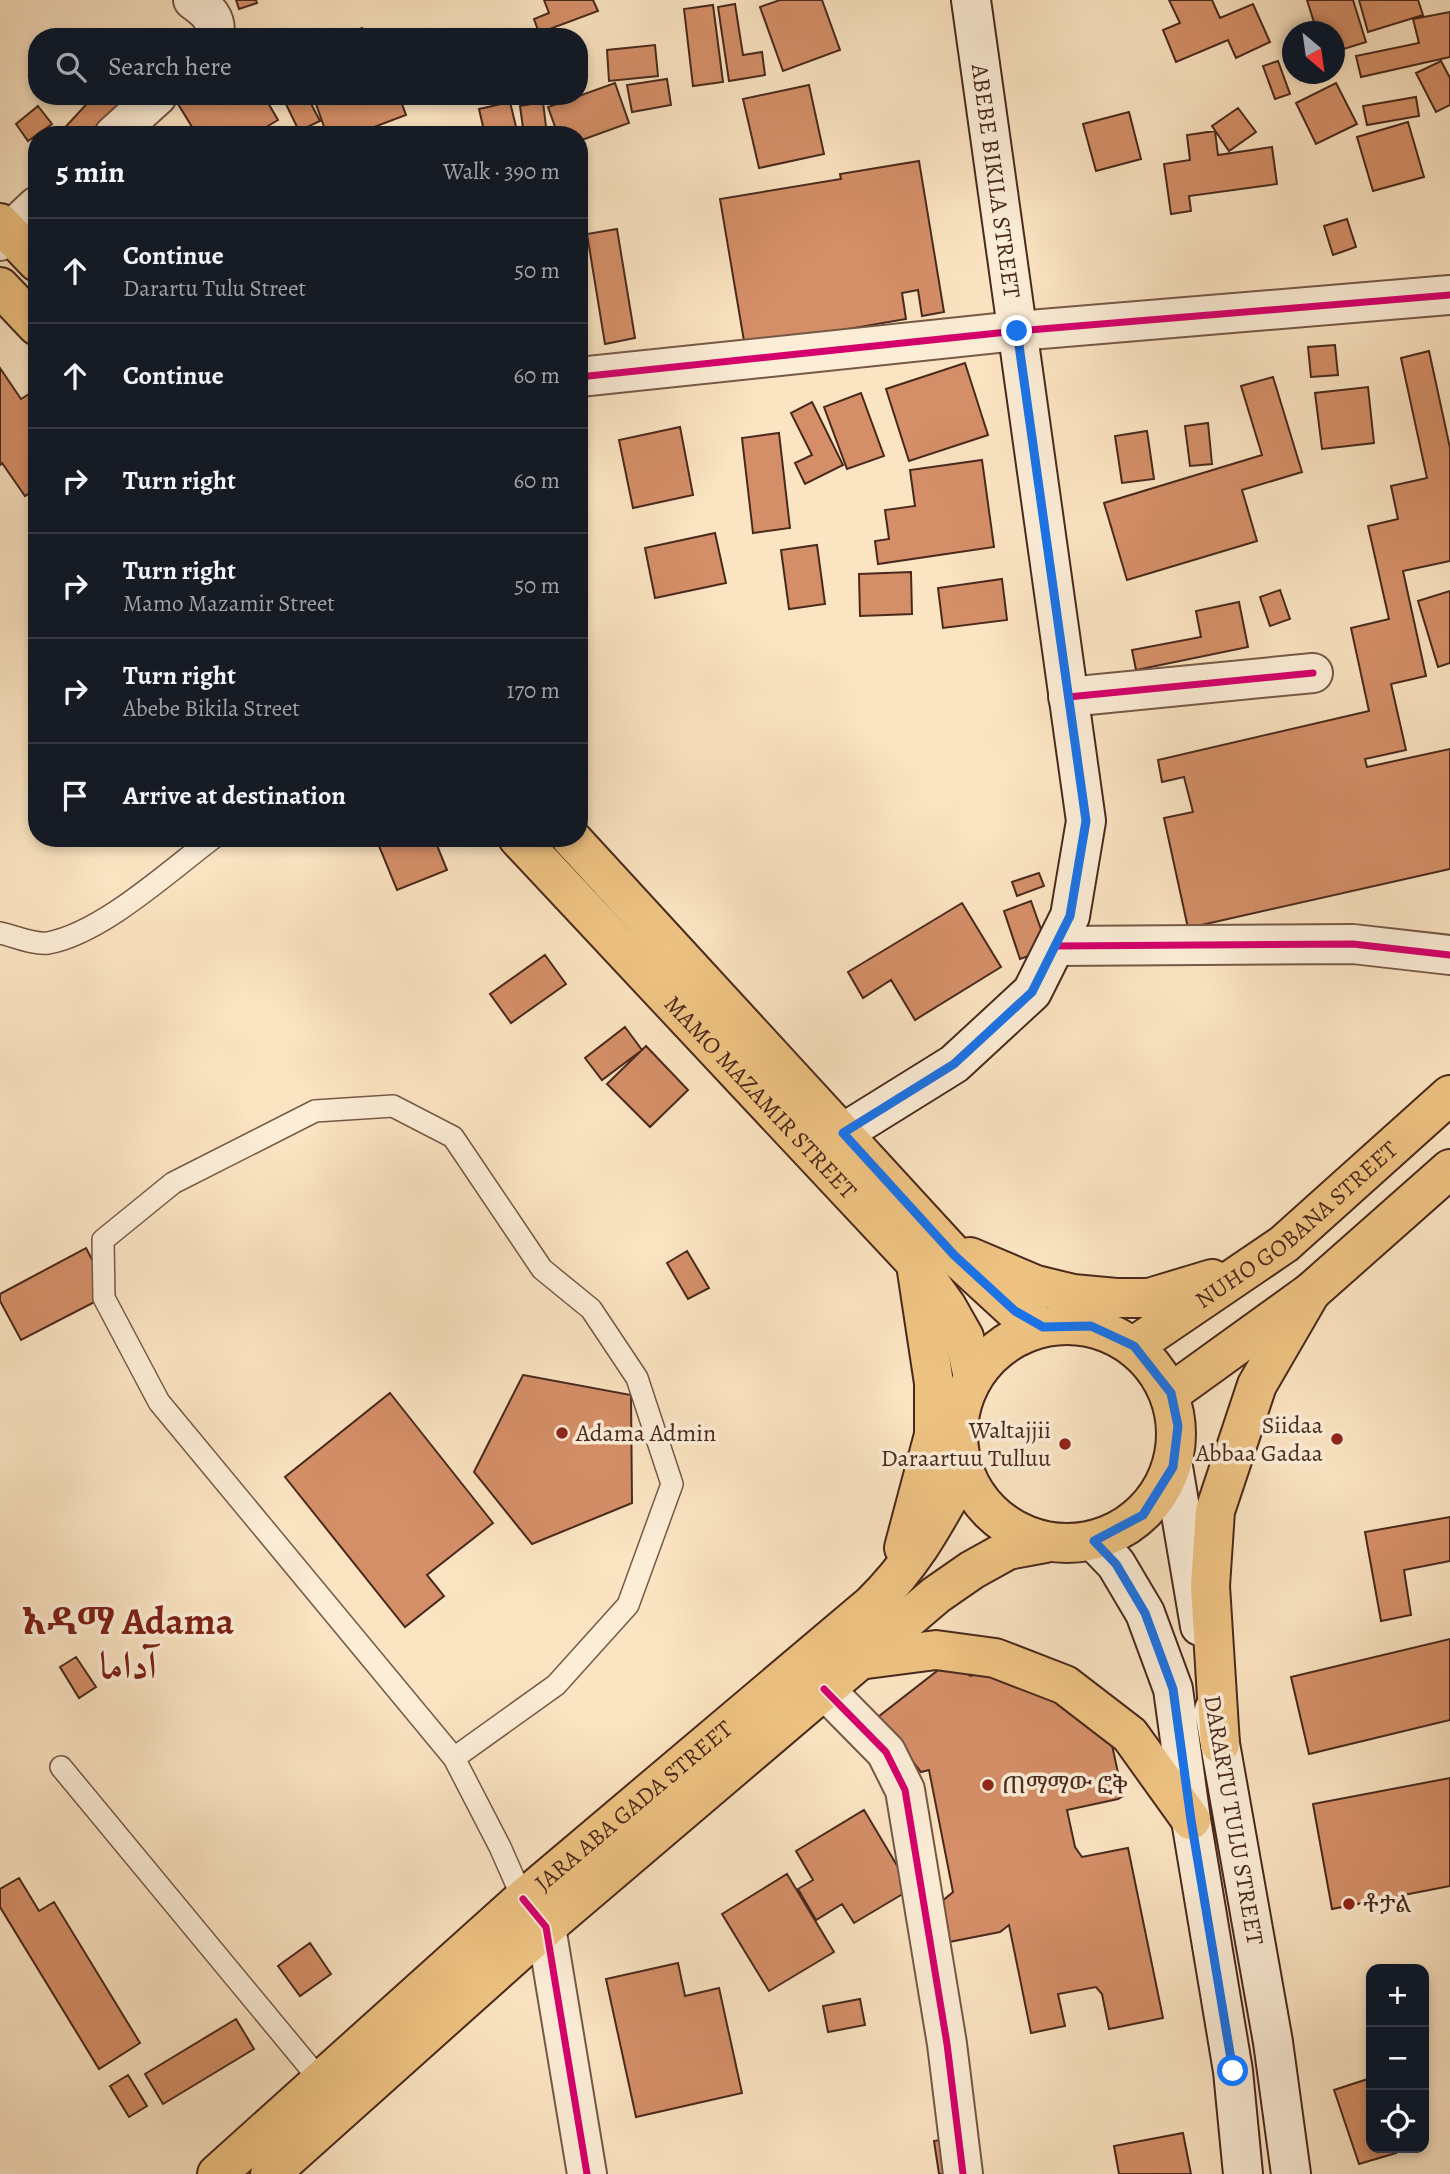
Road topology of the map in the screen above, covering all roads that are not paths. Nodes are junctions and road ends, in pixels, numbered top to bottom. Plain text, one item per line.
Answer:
1 (194, 0) edge
2 (971, 0) edge
3 (216, 28) edge
4 (147, 105) edge
5 (124, 126) edge
6 (28, 213) edge
7 (3, 232) edge
8 (28, 254) edge
9 (0, 287) edge
10 (1450, 295) edge
11 (28, 317) edge
12 (1017, 331) junction
13 (588, 376) edge
14 (1313, 673) dead end
15 (1068, 697) junction
16 (200, 847) edge
17 (527, 847) edge
18 (578, 847) edge
19 (0, 933) edge
20 (1056, 946) junction
21 (1450, 955) edge
22 (1450, 1095) edge
23 (788, 1100) junction
24 (843, 1133) junction
25 (1450, 1169) edge
26 (931, 1254) junction
27 (1251, 1267) junction
28 (1311, 1292) junction
29 (1043, 1327) junction
30 (1134, 1346) junction
31 (973, 1377) junction
32 (1171, 1393) junction
33 (1173, 1467) junction
34 (963, 1472) junction
35 (1094, 1541) junction
36 (1045, 1543) junction
37 (893, 1584) junction
38 (859, 1660) junction
39 (824, 1689) junction
40 (1220, 1744) junction
41 (454, 1758) junction
42 (61, 1767) dead end
43 (1191, 1820) junction
44 (534, 1913) junction
45 (321, 2081) junction
46 (217, 2174) edge
47 (271, 2174) edge
48 (587, 2174) edge
49 (963, 2174) edge
50 (1243, 2174) edge
51 (1291, 2174) edge

1 - 3 main road
2 - 12 main road, ABEBE BIKILA STREET
4 - 5 main road
6 - 7 main road
7 - 8 main road
9 - 11 main road
10 - 12 main road
12 - 13 main road
12 - 15 main road, ABEBE BIKILA STREET
14 - 15 main road
15 - 20 main road, ABEBE BIKILA STREET
16 - 19 lane
17 - 23 main road, MAMO MAZAMIR STREET
18 - 23 main road, MAMO MAZAMIR STREET
20 - 21 main road
20 - 24 main road, ABEBE BIKILA STREET
22 - 27 main road, NUHO GOBANA STREET
23 - 24 main road, MAMO MAZAMIR STREET
23 - 26 main road, MAMO MAZAMIR STREET
24 - 26 main road, MAMO MAZAMIR STREET
25 - 28 main road
26 - 27 main road
26 - 29 main road, MAMO MAZAMIR STREET
26 - 31 main road, MAMO MAZAMIR STREET
26 - 37 main road
27 - 30 main road, NUHO GOBANA STREET
28 - 32 main road
28 - 40 main road
29 - 30 main road
29 - 31 main road
30 - 32 main road
31 - 34 main road
32 - 33 main road
33 - 35 main road
33 - 40 main road, DARARTU TULU STREET
34 - 36 main road
34 - 37 main road, JARA ABA GADA STREET
35 - 36 main road
35 - 43 main road, DARARTU TULU STREET
36 - 38 main road, JARA ABA GADA STREET
37 - 44 main road, JARA ABA GADA STREET
38 - 39 main road, JARA ABA GADA STREET
38 - 43 main road
39 - 44 main road, JARA ABA GADA STREET
39 - 49 main road
40 - 51 main road, DARARTU TULU STREET
41 - 41 lane
41 - 44 lane
42 - 45 lane
43 - 50 main road, DARARTU TULU STREET
44 - 45 main road, JARA ABA GADA STREET
44 - 47 main road, JARA ABA GADA STREET
44 - 48 main road
45 - 46 main road, JARA ABA GADA STREET

